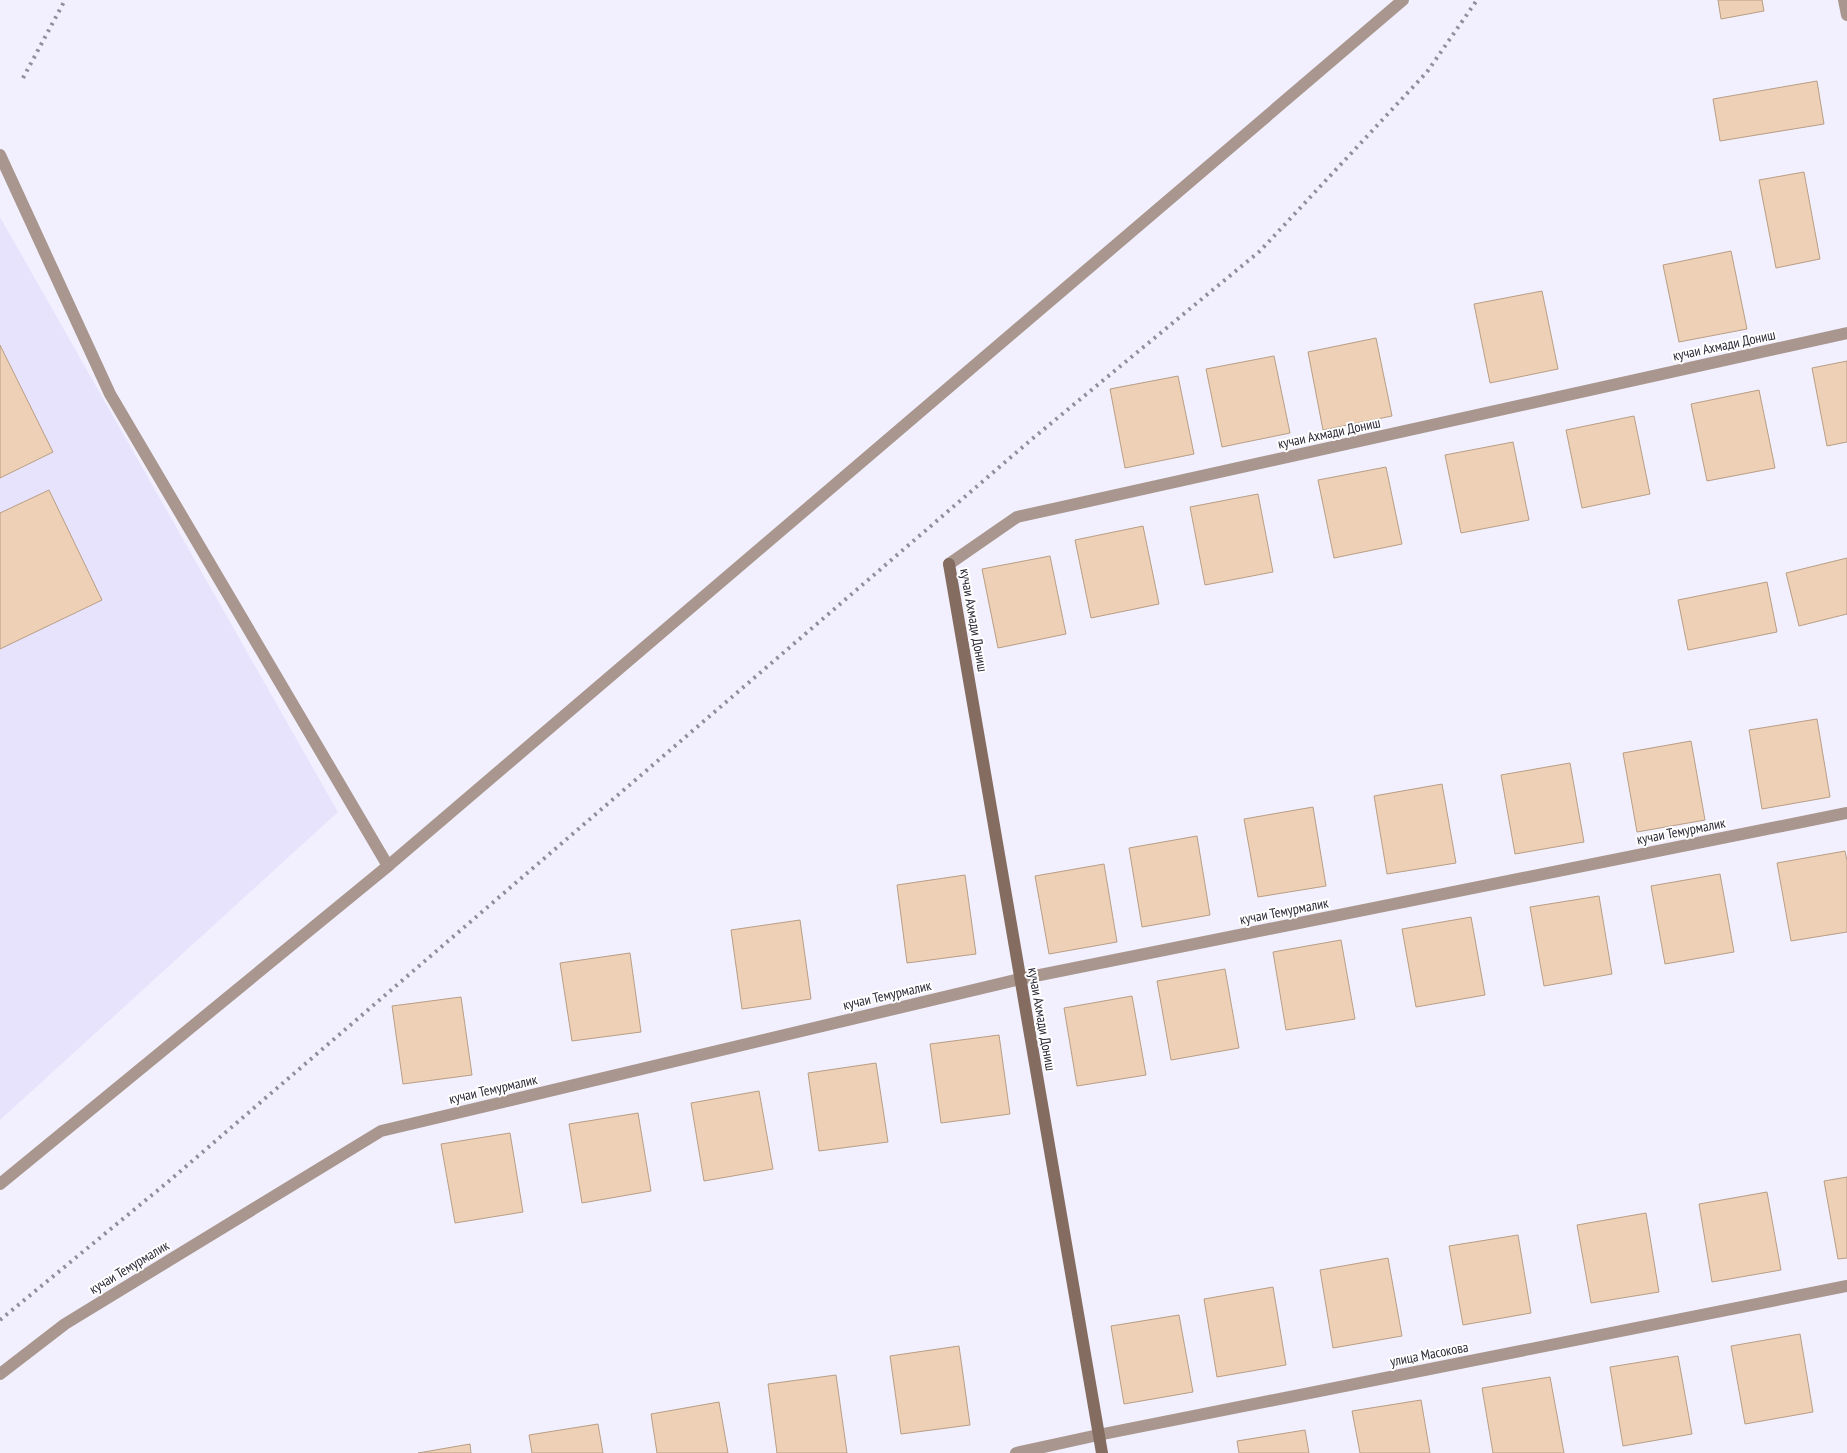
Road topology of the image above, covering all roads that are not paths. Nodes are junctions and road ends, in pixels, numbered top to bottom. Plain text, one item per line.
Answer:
1 (1403, 0) edge
2 (1844, 0) edge
3 (1847, 16) edge
4 (0, 155) edge
5 (1847, 333) edge
6 (1847, 813) edge
7 (388, 866) junction
8 (1020, 979) junction
9 (0, 1184) edge
10 (1847, 1286) edge
11 (0, 1374) edge
12 (1098, 1435) junction
13 (1016, 1453) edge
14 (1102, 1453) edge

1 - 7 street
2 - 3 street
4 - 7 street
5 - 8 street, кучаи Ахмади Дониш
6 - 8 street, кучаи Темурмалик
7 - 9 street
8 - 11 street, кучаи Темурмалик
8 - 12 street, кучаи Ахмади Дониш
10 - 12 street, улица Масокова
12 - 13 street, улица Масокова
12 - 14 street, кучаи Ахмади Дониш

